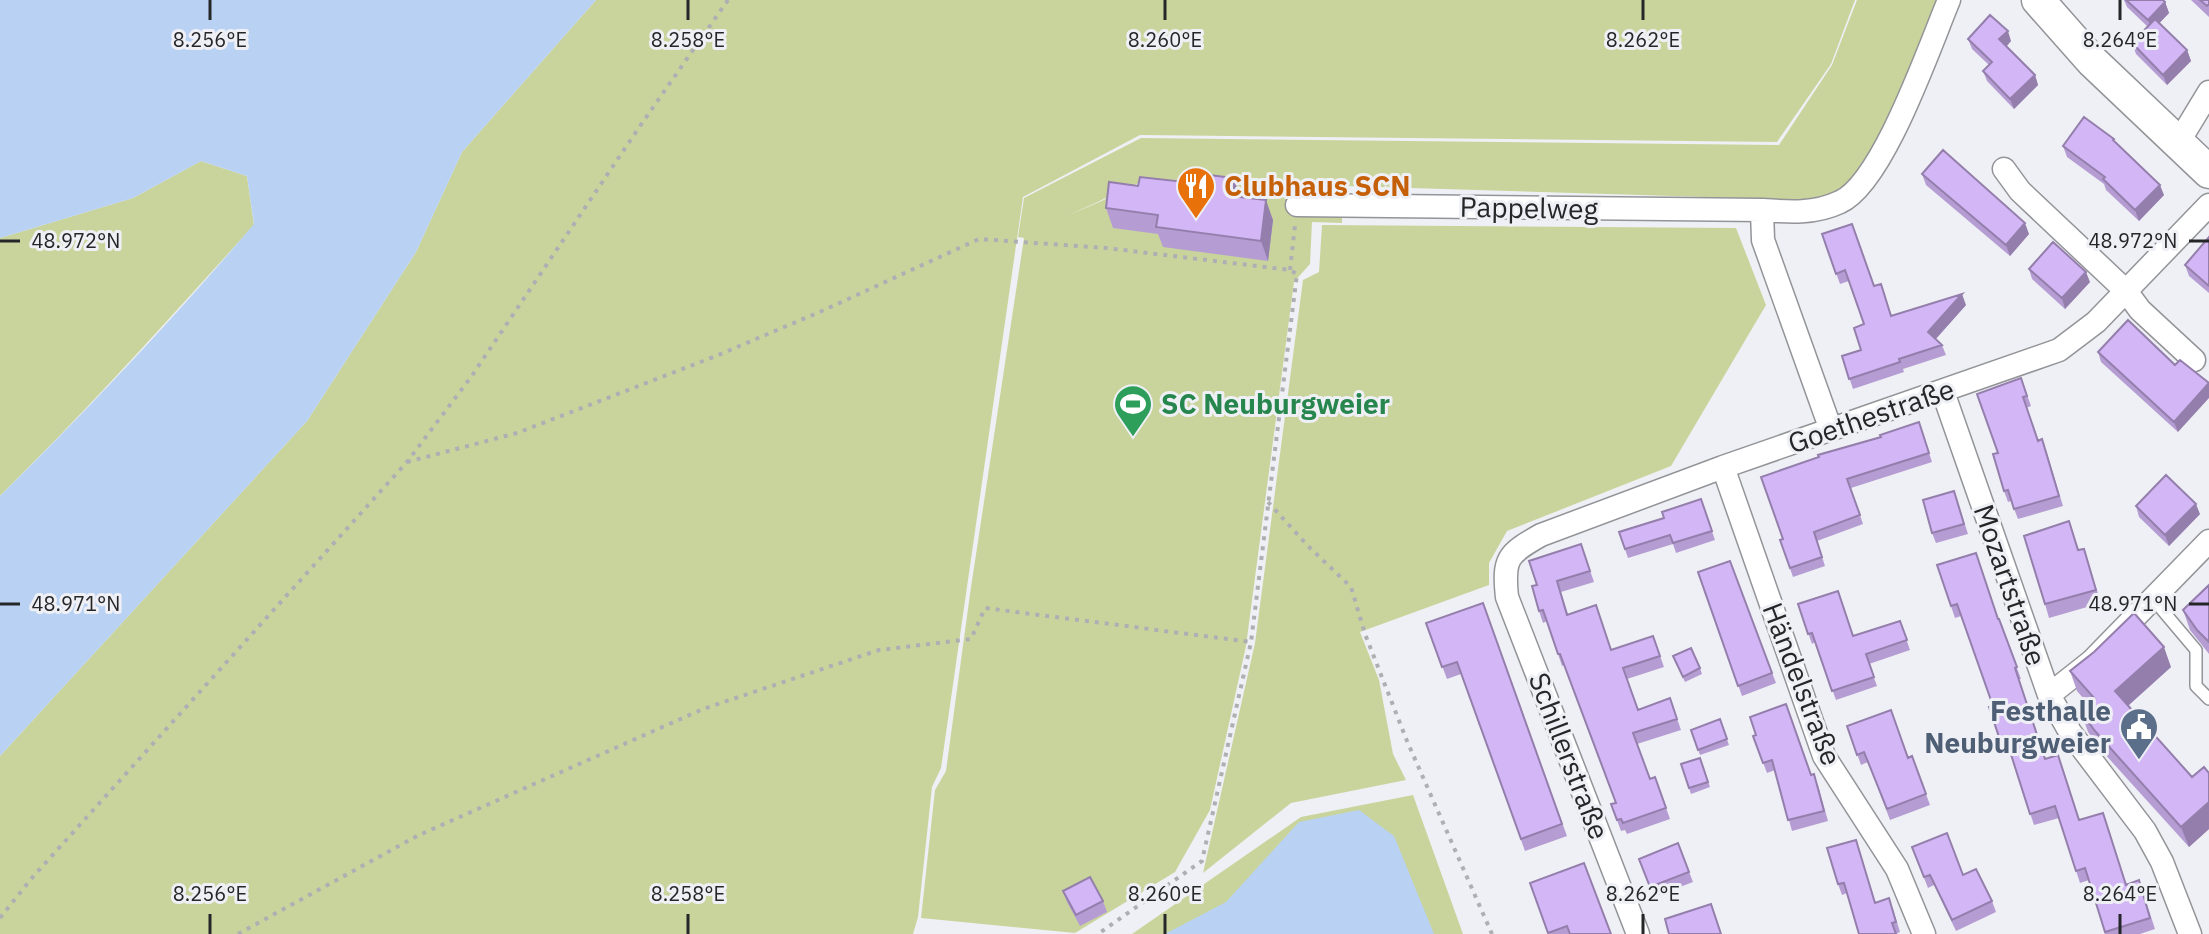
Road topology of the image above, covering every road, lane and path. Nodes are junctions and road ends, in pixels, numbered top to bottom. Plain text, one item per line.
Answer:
1 (728, 0) edge
2 (1949, 0) edge
3 (2038, 0) edge
4 (2209, 92) edge
5 (2178, 143) junction
6 (2004, 169) dead end
7 (2209, 172) edge
8 (1297, 205) joint
9 (2209, 205) edge
10 (1762, 210) junction
11 (1290, 270) junction
12 (2126, 291) junction
13 (2194, 360) dead end
14 (1943, 392) junction
15 (1831, 430) junction
16 (407, 462) junction
17 (1723, 467) junction
18 (1268, 502) junction
19 (2209, 541) edge
20 (1505, 576) joint
21 (2153, 599) junction
22 (1251, 642) junction
23 (2049, 695) junction
24 (2209, 699) edge
25 (0, 918) edge
26 (238, 934) edge
27 (1098, 934) edge
28 (1492, 934) edge
29 (1638, 934) edge
30 (1924, 934) edge
31 (2190, 934) edge

1 - 16 path
2 - 10 street, Pappelweg
3 - 5 main road
4 - 5 street
5 - 7 main road
6 - 12 street
8 - 10 street, Pappelweg
8 - 11 path
9 - 12 street, Goethestraße
10 - 15 street
11 - 16 path
11 - 18 path
12 - 13 street
12 - 14 street, Goethestraße
14 - 15 street, Goethestraße
14 - 23 street, Mozartstraße
15 - 17 street, Goethestraße
16 - 25 path
17 - 20 street, Goethestraße
17 - 30 street, Händelstraße
18 - 22 path
18 - 28 path
19 - 21 street
20 - 29 street, Schillerstraße
21 - 23 street
21 - 24 lane
22 - 26 path
22 - 27 path
23 - 31 street, Mozartstraße

